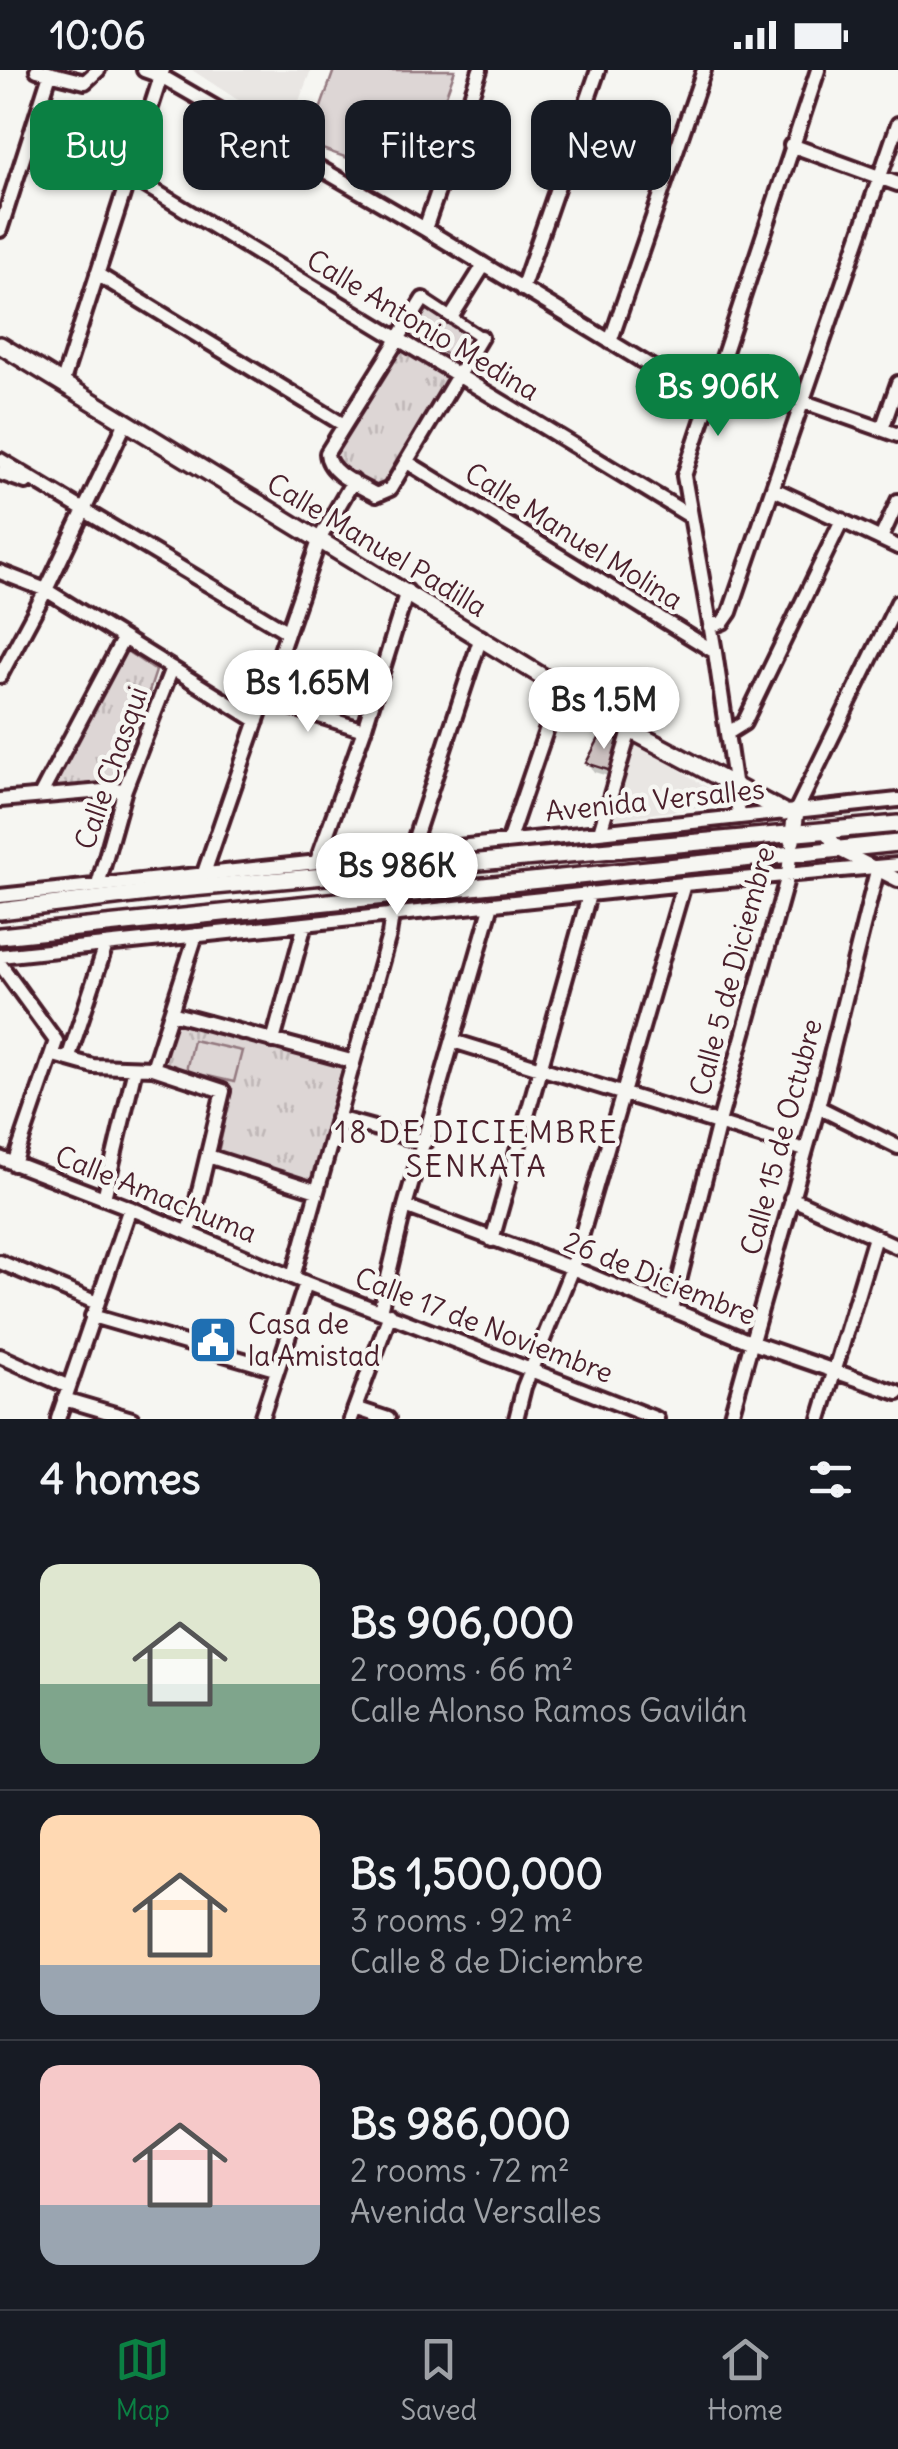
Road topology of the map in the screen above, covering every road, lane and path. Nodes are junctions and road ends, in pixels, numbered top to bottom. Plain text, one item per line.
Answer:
1 (98, 70) edge
2 (144, 70) edge
3 (480, 70) edge
4 (598, 70) edge
5 (704, 70) edge
6 (818, 70) edge
7 (44, 72) edge
8 (162, 73) edge
9 (154, 100) edge
10 (898, 124) edge
11 (791, 145) junction
12 (880, 177) junction
13 (898, 184) edge
14 (125, 190) edge
15 (153, 190) edge
16 (425, 229) junction
17 (0, 230) edge
18 (484, 265) junction
19 (97, 274) junction
20 (522, 289) junction
21 (424, 299) joint
22 (452, 316) junction
23 (481, 337) joint
24 (396, 338) junction
25 (610, 342) junction
26 (0, 346) edge
27 (719, 372) junction
28 (459, 375) junction
29 (63, 381) junction
30 (898, 383) edge
31 (708, 400) junction
32 (803, 403) junction
33 (126, 424) junction
34 (344, 426) junction
35 (882, 429) junction
36 (898, 434) edge
37 (0, 460) edge
38 (406, 462) junction
39 (0, 473) edge
40 (353, 482) junction
41 (774, 489) junction
42 (50, 491) junction
43 (898, 502) edge
44 (84, 510) junction
45 (690, 516) junction
46 (842, 520) junction
47 (320, 538) junction
48 (881, 538) junction
49 (898, 547) edge
50 (0, 572) edge
51 (46, 590) junction
52 (407, 592) junction
53 (898, 602) edge
54 (710, 626) junction
55 (286, 631) junction
56 (481, 637) junction
57 (123, 639) junction
58 (716, 652) junction
59 (172, 668) junction
60 (0, 676) edge
61 (561, 687) junction
62 (265, 699) junction
63 (258, 722) junction
64 (364, 730) junction
65 (630, 730) junction
66 (728, 733) junction
67 (737, 787) junction
68 (125, 789) junction
69 (40, 796) junction
70 (0, 800) edge
71 (898, 800) edge
72 (790, 812) junction
73 (740, 815) junction
74 (898, 824) edge
75 (826, 831) junction
76 (600, 832) junction
77 (793, 834) junction
78 (509, 839) junction
79 (898, 843) edge
80 (411, 850) junction
81 (839, 850) junction
82 (790, 855) junction
83 (317, 861) junction
84 (898, 865) edge
85 (878, 867) junction
86 (204, 873) junction
87 (788, 875) junction
88 (898, 880) edge
89 (684, 884) junction
90 (98, 885) junction
91 (589, 895) junction
92 (0, 896) edge
93 (492, 904) junction
94 (0, 911) edge
95 (392, 915) junction
96 (305, 924) junction
97 (196, 935) junction
98 (0, 936) edge
99 (106, 945) junction
100 (0, 956) edge
101 (0, 964) edge
102 (171, 1013) junction
103 (453, 1040) junction
104 (274, 1041) junction
105 (61, 1057) junction
106 (352, 1061) junction
107 (135, 1068) junction
108 (153, 1068) junction
109 (538, 1068) junction
110 (621, 1094) junction
111 (818, 1108) junction
112 (337, 1118) junction
113 (718, 1126) junction
114 (425, 1142) junction
115 (897, 1142) edge
116 (805, 1150) junction
117 (208, 1156) junction
118 (7, 1161) edge
119 (317, 1191) junction
120 (104, 1198) junction
121 (791, 1198) junction
122 (406, 1206) junction
123 (130, 1208) junction
124 (189, 1233) junction
125 (875, 1237) junction
126 (492, 1240) junction
127 (898, 1247) edge
128 (0, 1262) edge
129 (572, 1268) junction
130 (300, 1280) junction
131 (672, 1309) junction
132 (95, 1310) junction
133 (385, 1312) junction
134 (750, 1342) junction
135 (0, 1356) edge
136 (275, 1369) junction
137 (532, 1370) junction
138 (835, 1371) junction
139 (66, 1392) junction
140 (898, 1392) edge
141 (353, 1414) edge
142 (264, 1418) edge
143 (58, 1419) edge
144 (132, 1419) edge
145 (388, 1419) edge
146 (516, 1419) edge
147 (657, 1419) edge
148 (730, 1419) edge
149 (820, 1419) edge

1 - 7 street
2 - 8 street
3 - 16 street
4 - 20 street
5 - 25 street
6 - 11 street
7 - 17 street
8 - 9 street
8 - 16 street
10 - 12 street
11 - 12 street
11 - 27 street
12 - 13 street
12 - 32 street
14 - 19 street
15 - 24 street, Calle Antonio Medina
16 - 18 street
18 - 20 street
18 - 22 street
19 - 29 street
19 - 34 street
20 - 25 street
21 - 22 street
21 - 24 street
22 - 23 street
23 - 28 street
24 - 28 street, Calle Antonio Medina
24 - 34 street
25 - 31 street
26 - 29 street, Calle Manuel Padilla
27 - 31 street
27 - 32 street
28 - 38 street
28 - 45 street, Calle Antonio Medina
29 - 33 street, Calle Manuel Padilla
30 - 35 street
31 - 45 street
32 - 35 street
32 - 41 street
33 - 44 street
33 - 47 street, Calle Manuel Padilla
34 - 40 street
35 - 36 street
37 - 42 street
38 - 40 street
38 - 58 street, Calle Manuel Molina
39 - 42 street
40 - 47 street
41 - 46 street
41 - 54 street
42 - 44 street
43 - 48 street
44 - 51 street
44 - 55 street
45 - 54 street
46 - 48 street
46 - 66 street
47 - 52 street, Calle Manuel Padilla
47 - 55 street
48 - 49 street
50 - 51 street
51 - 57 street
51 - 60 street
52 - 56 street, Calle Manuel Padilla
52 - 64 street
53 - 72 street, Calle 5 de Diciembre
54 - 58 street
55 - 62 street
56 - 61 street, Calle Manuel Padilla
56 - 80 street
57 - 59 street
57 - 69 street
58 - 66 street
59 - 63 street
59 - 68 street, Calle Chasqui
61 - 65 street, Calle Manuel Padilla
61 - 78 street
62 - 63 street
62 - 64 street
63 - 86 street
64 - 83 street
65 - 67 street, Calle Manuel Padilla
65 - 76 street
66 - 67 street
67 - 72 street, Calle Manuel Padilla
67 - 73 street
68 - 69 street
68 - 90 street, Calle Chasqui
69 - 70 street
71 - 72 street, Avenida Versalles
72 - 73 street, Avenida Versalles
72 - 77 street, Calle 5 de Diciembre
73 - 76 street, Avenida Versalles
74 - 75 street, Avenida Versalles
75 - 77 street, Avenida Versalles
75 - 81 street
76 - 78 street, Avenida Versalles
77 - 82 street, Calle 5 de Diciembre
77 - 94 street, Avenida Versalles
78 - 80 street, Avenida Versalles
79 - 81 street
80 - 83 street, Avenida Versalles
81 - 82 street
81 - 85 street
82 - 87 street, Calle 5 de Diciembre
82 - 98 street
83 - 86 street, Avenida Versalles
84 - 85 street
85 - 87 street
85 - 88 street
85 - 111 street, Calle 15 de Octubre
86 - 90 street, Avenida Versalles
87 - 89 street
87 - 113 street, Calle 5 de Diciembre
89 - 91 street
89 - 110 street
90 - 92 street, Avenida Versalles
91 - 93 street
91 - 109 street
93 - 95 street
93 - 103 street
95 - 96 street
95 - 106 street
96 - 97 street
96 - 104 street
97 - 99 street
97 - 102 street
99 - 100 street
99 - 105 street
101 - 105 street
102 - 104 street
102 - 108 street
103 - 109 street
103 - 114 street
104 - 106 street
105 - 107 street
105 - 118 street
106 - 112 street
107 - 108 street
107 - 120 street
108 - 117 street
109 - 110 street
109 - 126 street
110 - 113 street
110 - 129 street
111 - 115 street
111 - 116 street, Calle 15 de Octubre
112 - 114 street
112 - 119 street
113 - 116 street
113 - 131 street, Calle 5 de Diciembre
114 - 122 street
116 - 121 street, Calle 15 de Octubre
117 - 119 street
117 - 124 street
118 - 120 street, Calle Amachuma
119 - 130 street
120 - 123 street, Calle Amachuma
121 - 125 street
121 - 134 street, Calle 15 de Octubre
122 - 126 street, 26 de Diciembre
122 - 133 street
123 - 124 street, Calle Amachuma
123 - 132 street
124 - 130 street, Calle Amachuma
125 - 127 street
125 - 138 street
126 - 129 street, 26 de Diciembre
128 - 132 street
129 - 131 street, 26 de Diciembre
129 - 137 street
130 - 133 street, Calle 17 de Noviembre
130 - 136 street
131 - 134 street, 26 de Diciembre
132 - 136 street
132 - 139 street
133 - 137 street, Calle 17 de Noviembre
133 - 141 street
134 - 138 street, 26 de Diciembre
134 - 148 street, Calle 15 de Octubre
135 - 139 street
136 - 142 street
137 - 146 street
137 - 147 street, Calle 17 de Noviembre
138 - 140 street, 26 de Diciembre
138 - 149 street
139 - 143 street
139 - 144 street
141 - 145 street

